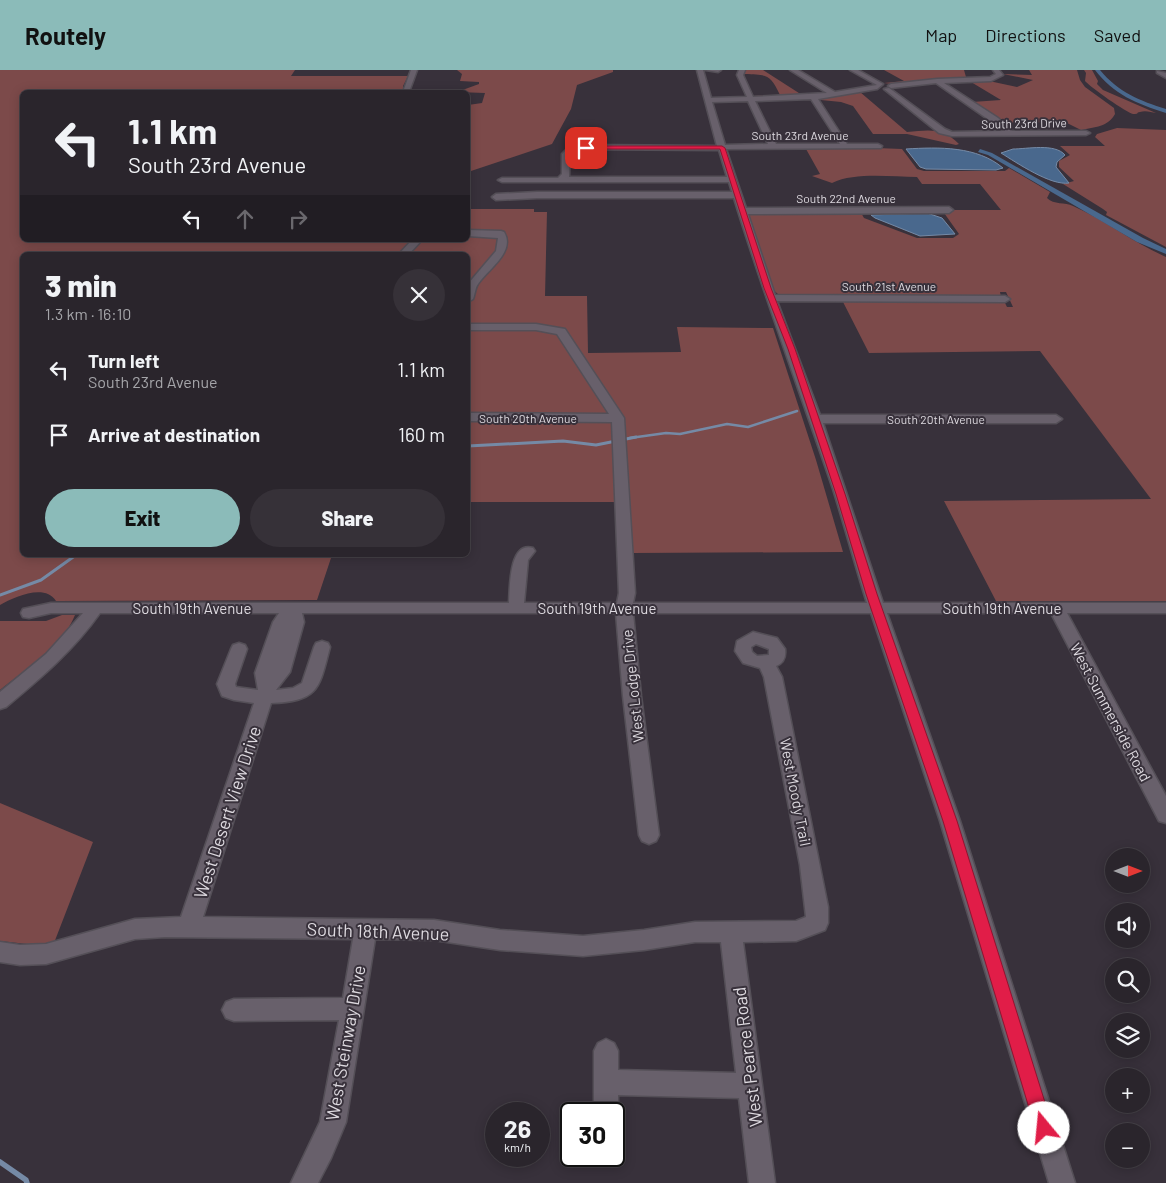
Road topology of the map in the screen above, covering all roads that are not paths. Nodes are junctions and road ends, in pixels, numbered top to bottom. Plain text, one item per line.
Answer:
1 (414, 70) edge
2 (700, 70) edge
3 (709, 70) edge
4 (718, 70) edge
5 (741, 70) edge
6 (793, 70) edge
7 (854, 70) edge
8 (996, 70) edge
9 (1159, 72) dead end
10 (1166, 76) edge
11 (937, 81) junction
12 (878, 86) junction
13 (889, 87) junction
14 (407, 90) edge
15 (835, 95) junction
16 (813, 97) junction
17 (708, 99) junction
18 (750, 99) junction
19 (1086, 133) dead end
20 (1011, 134) junction
21 (845, 146) junction
22 (878, 146) dead end
23 (722, 147) junction
24 (773, 147) junction
25 (732, 179) junction
26 (502, 180) dead end
27 (559, 180) junction
28 (496, 197) dead end
29 (740, 203) junction
30 (949, 210) dead end
31 (470, 233) edge
32 (415, 242) edge
33 (406, 252) edge
34 (470, 292) edge
35 (772, 298) junction
36 (1006, 299) dead end
37 (470, 326) edge
38 (470, 418) edge
39 (618, 418) junction
40 (815, 419) junction
41 (1056, 419) dead end
42 (528, 551) dead end
43 (96, 608) junction
44 (293, 608) junction
45 (516, 608) junction
46 (624, 608) junction
47 (878, 608) junction
48 (1056, 608) junction
49 (1166, 608) edge
50 (29, 614) dead end
51 (322, 647) dead end
52 (240, 649) dead end
53 (766, 663) dead end
54 (266, 692) junction
55 (0, 702) edge
56 (1166, 815) edge
57 (649, 835) dead end
58 (817, 923) joint
59 (187, 927) junction
60 (366, 929) junction
61 (732, 931) junction
62 (0, 952) edge
63 (352, 1009) junction
64 (234, 1010) dead end
65 (606, 1051) dead end
66 (606, 1082) junction
67 (750, 1086) junction
68 (606, 1102) edge
69 (304, 1183) edge
70 (762, 1183) edge
71 (1062, 1183) edge

1 - 14 street
2 - 17 street
3 - 4 street
5 - 18 street
6 - 15 street
7 - 12 street
8 - 11 street
9 - 10 street
11 - 13 street
11 - 20 street
12 - 13 street
12 - 15 street
13 - 20 street, South 23rd Drive
15 - 16 street
16 - 18 street
16 - 21 street
17 - 18 street
17 - 23 street
18 - 24 street
19 - 20 street, South 23rd Drive
21 - 22 street, South 23rd Avenue
21 - 24 street, South 23rd Avenue
23 - 24 street, South 23rd Avenue
23 - 25 street
23 - 27 street, South 23rd Avenue
25 - 27 street
25 - 29 street
26 - 27 street
28 - 29 street, South 22nd Avenue
29 - 30 street, South 22nd Avenue
29 - 35 street
31 - 34 street
32 - 33 street
35 - 36 street, South 21st Avenue
35 - 40 street
37 - 39 street
38 - 39 street, South 20th Avenue
39 - 46 street, West Lodge Drive
40 - 41 street, South 20th Avenue
40 - 47 street
42 - 45 street
43 - 44 street, South 19th Avenue
43 - 50 street, South 19th Avenue
43 - 55 street
44 - 45 street, South 19th Avenue
44 - 54 street, West Desert View Drive
45 - 46 street, South 19th Avenue
46 - 47 street, South 19th Avenue
46 - 57 street, West Lodge Drive
47 - 48 street, South 19th Avenue
47 - 71 street
48 - 49 street, South 19th Avenue
48 - 56 street, West Summerside Road
51 - 54 street
52 - 54 street
53 - 58 street, West Moody Trail
54 - 59 street, West Desert View Drive
58 - 61 street, South 18th Avenue
59 - 60 street, South 18th Avenue
59 - 62 street, South 18th Avenue
60 - 61 street, South 18th Avenue
60 - 63 street, West Steinway Drive
61 - 67 street, West Pearce Road
63 - 64 street
63 - 69 street, West Steinway Drive
65 - 66 street
66 - 67 street
66 - 68 street
67 - 70 street, West Pearce Road

